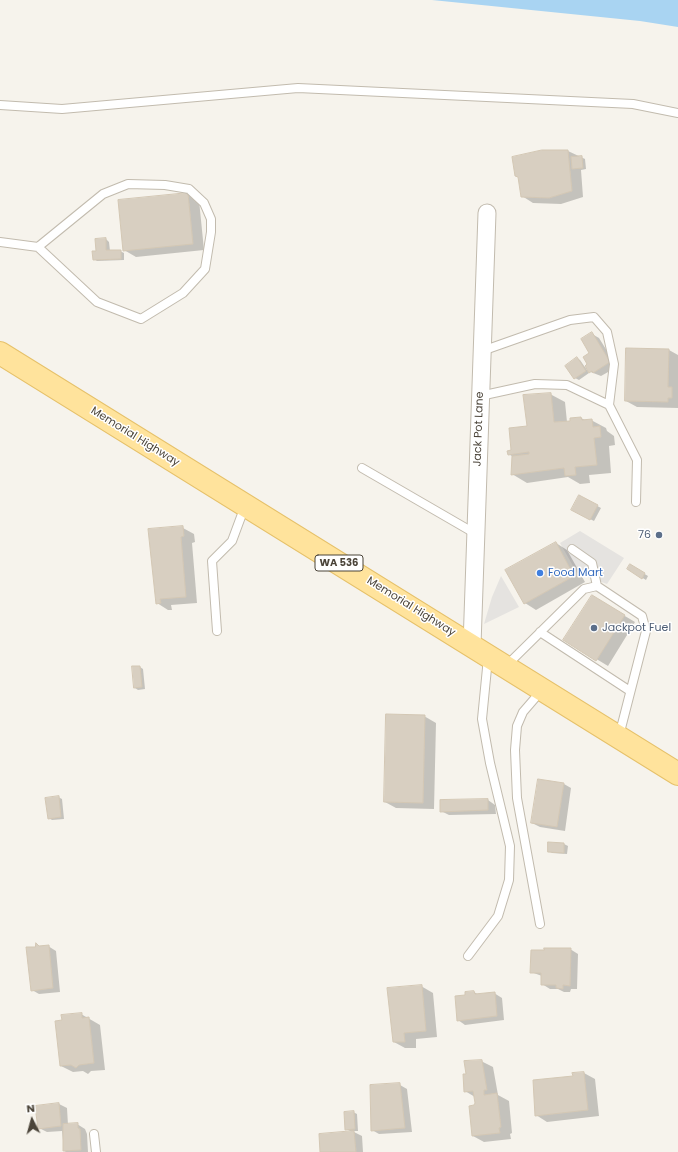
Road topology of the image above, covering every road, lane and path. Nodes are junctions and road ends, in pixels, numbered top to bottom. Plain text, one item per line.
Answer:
1 (0, 104) edge
2 (678, 113) edge
3 (487, 213) dead end
4 (0, 242) edge
5 (38, 247) junction
6 (482, 351) junction
7 (0, 353) edge
8 (480, 396) junction
9 (609, 406) junction
10 (362, 468) dead end
11 (636, 502) dead end
12 (246, 505) junction
13 (476, 534) junction
14 (572, 549) dead end
15 (597, 586) junction
16 (217, 631) dead end
17 (540, 632) junction
18 (488, 656) junction
19 (543, 690) junction
20 (630, 691) junction
21 (618, 737) junction
22 (678, 774) edge
23 (540, 924) dead end
24 (468, 956) dead end
25 (94, 1134) dead end
26 (96, 1152) edge

1 - 2 lane
3 - 6 street, Jack Pot Lane
4 - 5 lane
5 - 5 lane
6 - 8 street, Jack Pot Lane
6 - 9 lane
7 - 12 main road, Memorial Highway / WA 536
8 - 9 lane
8 - 13 street, Jack Pot Lane
9 - 11 lane
10 - 13 lane
12 - 16 lane
12 - 18 main road, Memorial Highway / WA 536
13 - 18 street, Jack Pot Lane
14 - 15 lane
15 - 17 lane
15 - 20 lane
17 - 18 lane
17 - 20 lane
18 - 19 main road, Memorial Highway / WA 536
18 - 24 lane
19 - 21 main road, Memorial Highway / WA 536
19 - 23 lane
20 - 21 lane
21 - 22 main road, Memorial Highway / WA 536
25 - 26 lane

